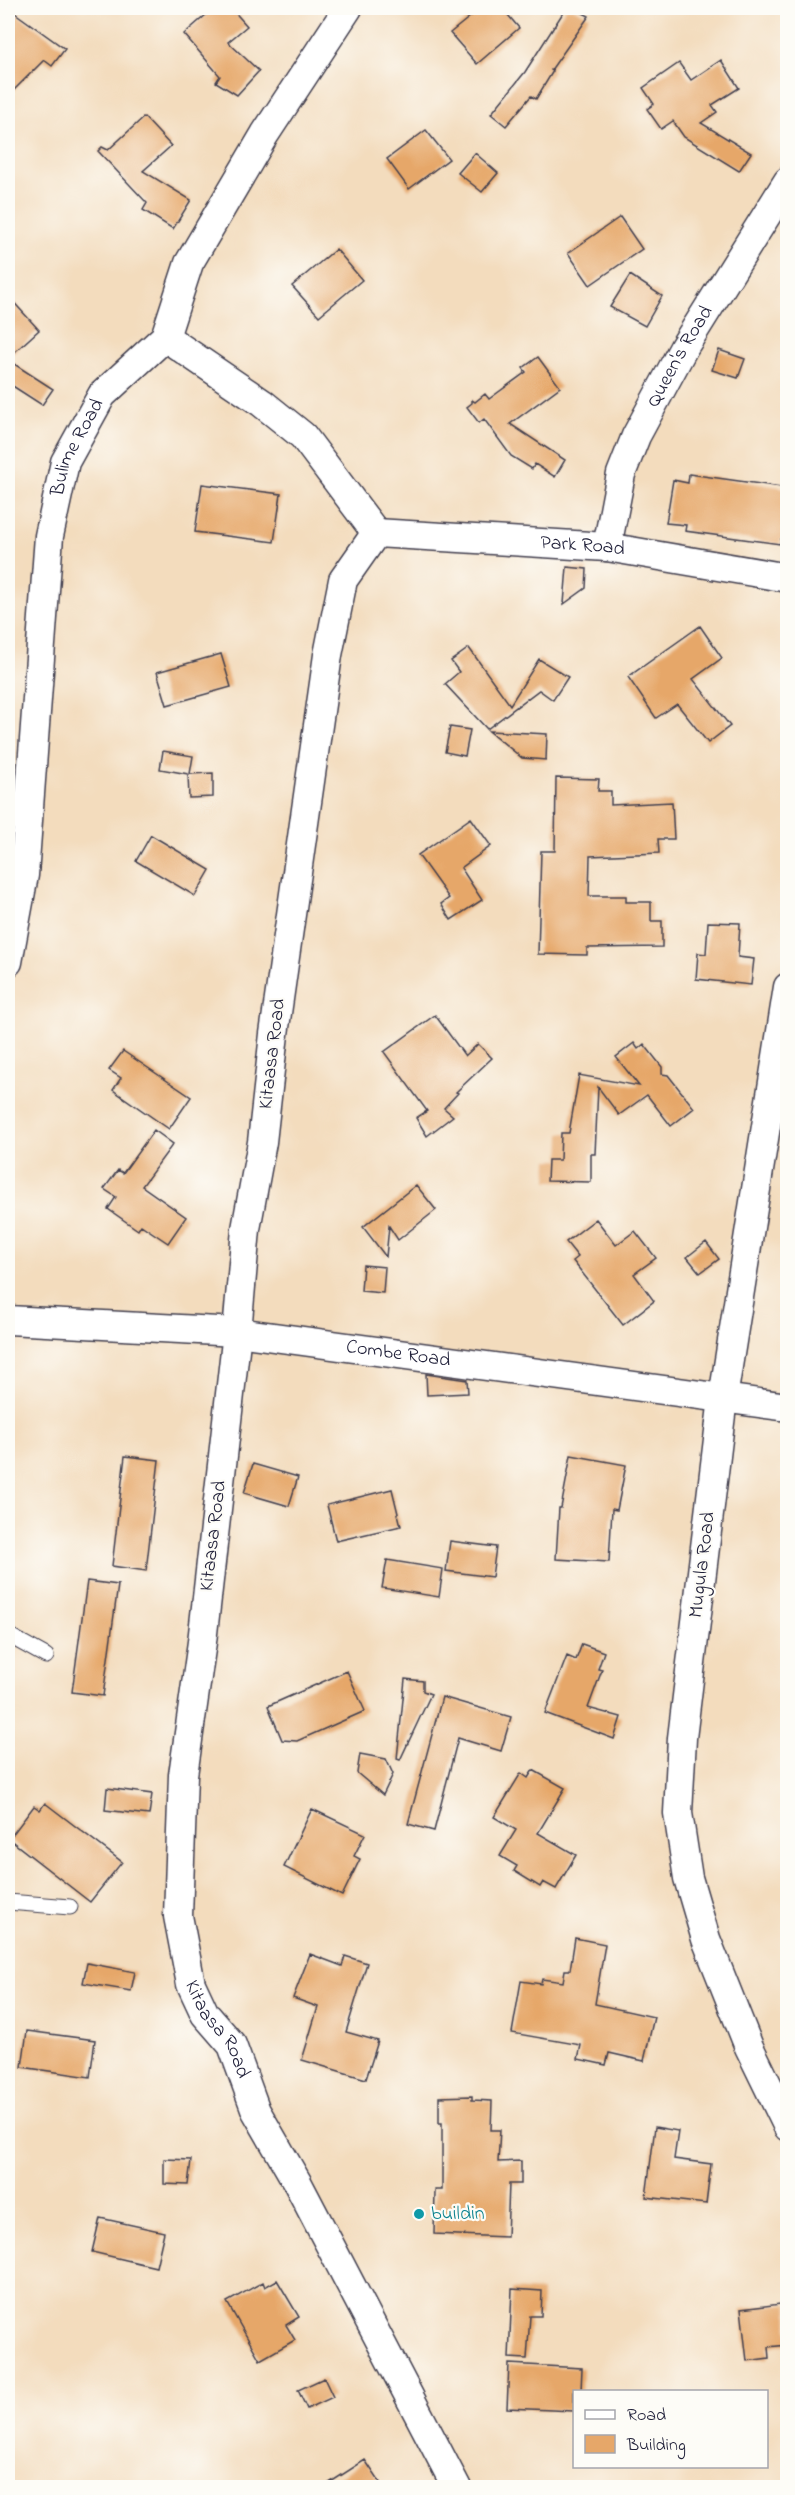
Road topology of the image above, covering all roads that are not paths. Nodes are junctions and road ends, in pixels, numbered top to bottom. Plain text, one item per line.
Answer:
1 (348, 8) edge
2 (788, 181) edge
3 (165, 337) junction
4 (376, 533) junction
5 (607, 547) junction
6 (788, 578) edge
7 (8, 962) edge
8 (788, 987) edge
9 (8, 1320) edge
10 (237, 1332) junction
11 (723, 1398) junction
12 (788, 1407) edge
13 (8, 1635) edge
14 (46, 1656) dead end
15 (8, 1902) edge
16 (70, 1906) dead end
17 (788, 2127) edge
18 (456, 2487) edge

1 - 3 street, Bulime Road
2 - 5 street, Queen's Road
3 - 4 street
3 - 7 street, Bulime Road
4 - 5 street, Park Road
4 - 10 street, Kitaasa Road
5 - 6 street, Park Road
8 - 11 street, Mugula Road
9 - 10 street, Combe Road
10 - 11 street, Combe Road
10 - 18 street, Kitaasa Road
11 - 12 street, Combe Road
11 - 17 street, Mugula Road
13 - 14 lane
15 - 16 lane

